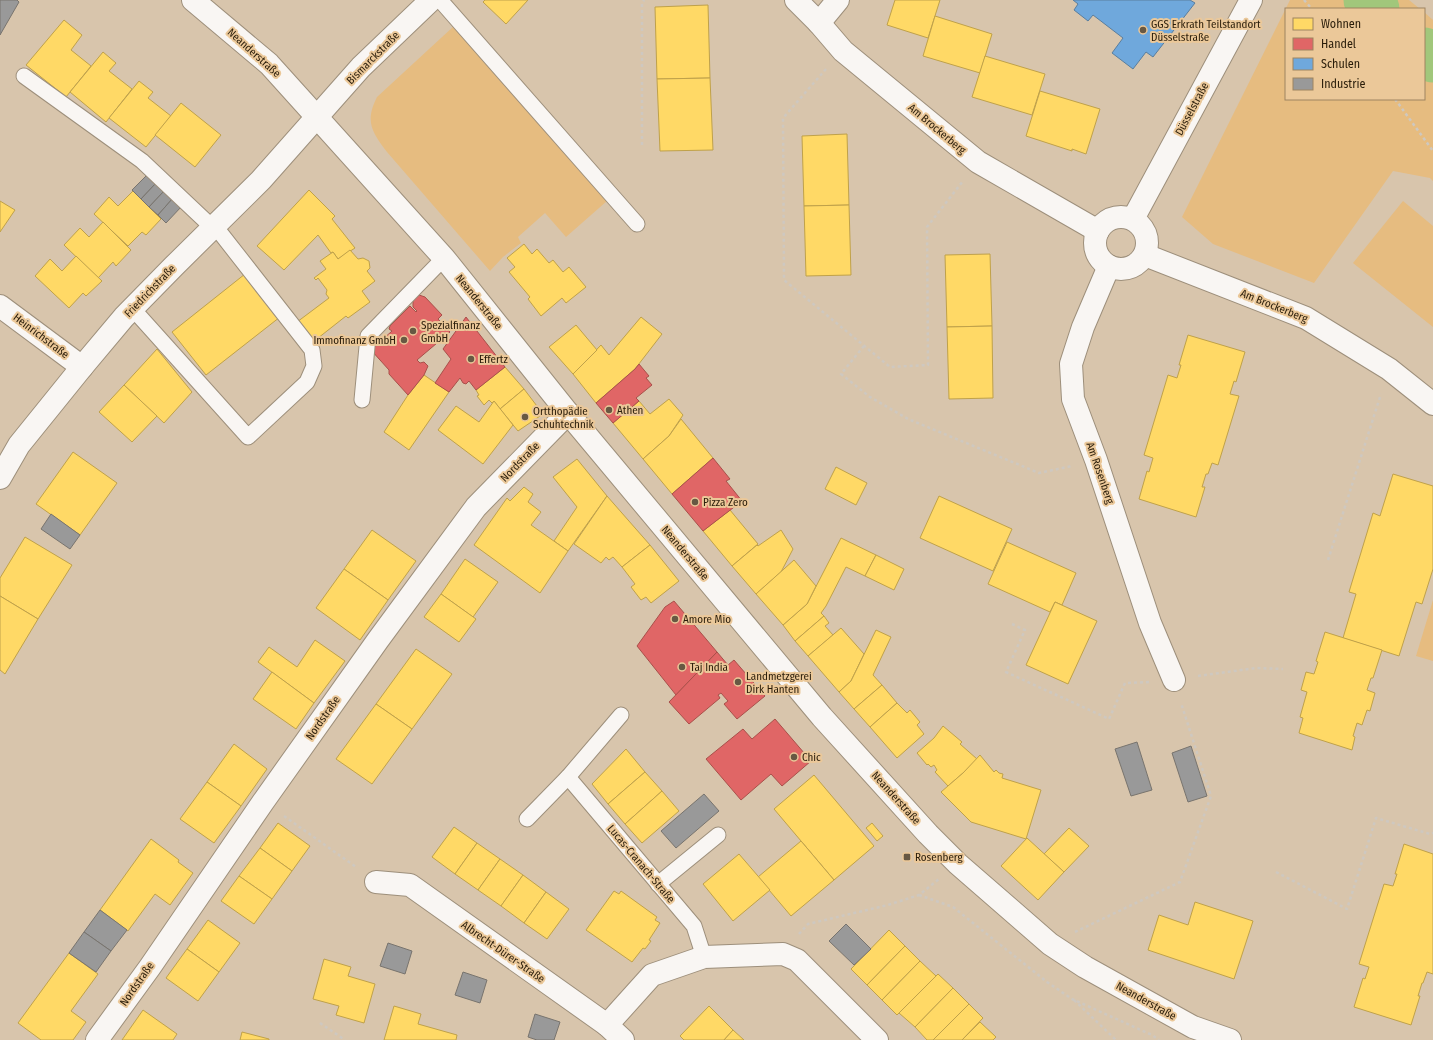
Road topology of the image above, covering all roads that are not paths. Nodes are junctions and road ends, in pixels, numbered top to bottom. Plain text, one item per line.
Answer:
1 (193, 0) edge
2 (431, 0) edge
3 (440, 0) edge
4 (796, 0) edge
5 (838, 0) edge
6 (1251, 0) edge
7 (819, 23) junction
8 (24, 76) dead end
9 (317, 118) junction
10 (1133, 219) junction
11 (637, 224) dead end
12 (214, 227) junction
13 (1098, 230) junction
14 (1145, 255) junction
15 (444, 258) junction
16 (1109, 266) junction
17 (0, 306) edge
18 (133, 308) junction
19 (82, 367) junction
20 (362, 400) dead end
21 (1433, 404) edge
22 (568, 413) junction
23 (0, 478) edge
24 (1174, 680) road end
25 (621, 715) dead end
26 (568, 777) junction
27 (527, 819) dead end
28 (718, 834) dead end
29 (376, 882) road end
30 (658, 884) junction
31 (704, 957) junction
32 (606, 1025) junction
33 (97, 1040) edge
34 (623, 1040) edge
35 (877, 1040) edge
36 (1230, 1040) edge

1 - 9 street, Neanderstraße
2 - 9 street, Bismarckstraße
3 - 11 lane
4 - 7 street, Am Brockerberg
5 - 7 street
6 - 10 street, Düsselstraße
7 - 13 street, Am Brockerberg
8 - 12 lane
9 - 12 street, Friedrichstraße
9 - 15 street, Neanderstraße
10 - 13 street
10 - 14 street
12 - 18 street, Friedrichstraße
12 - 18 lane
13 - 16 street
14 - 16 street
14 - 21 street, Am Brockerberg
15 - 20 lane
15 - 22 street, Neanderstraße
16 - 24 street, Am Rosenberg
17 - 19 street, Heinrichstraße
18 - 19 street, Friedrichstraße
19 - 23 street, Friedrichstraße
22 - 33 street, Nordstraße
22 - 36 street, Neanderstraße
25 - 26 lane
26 - 27 lane
26 - 30 lane, Lucas-Cranach-Straße
28 - 30 lane
29 - 32 street, Albrecht-Dürer-Straße
30 - 31 lane, Lucas-Cranach-Straße
31 - 32 street
31 - 35 street
32 - 34 street, Albrecht-Dürer-Straße

